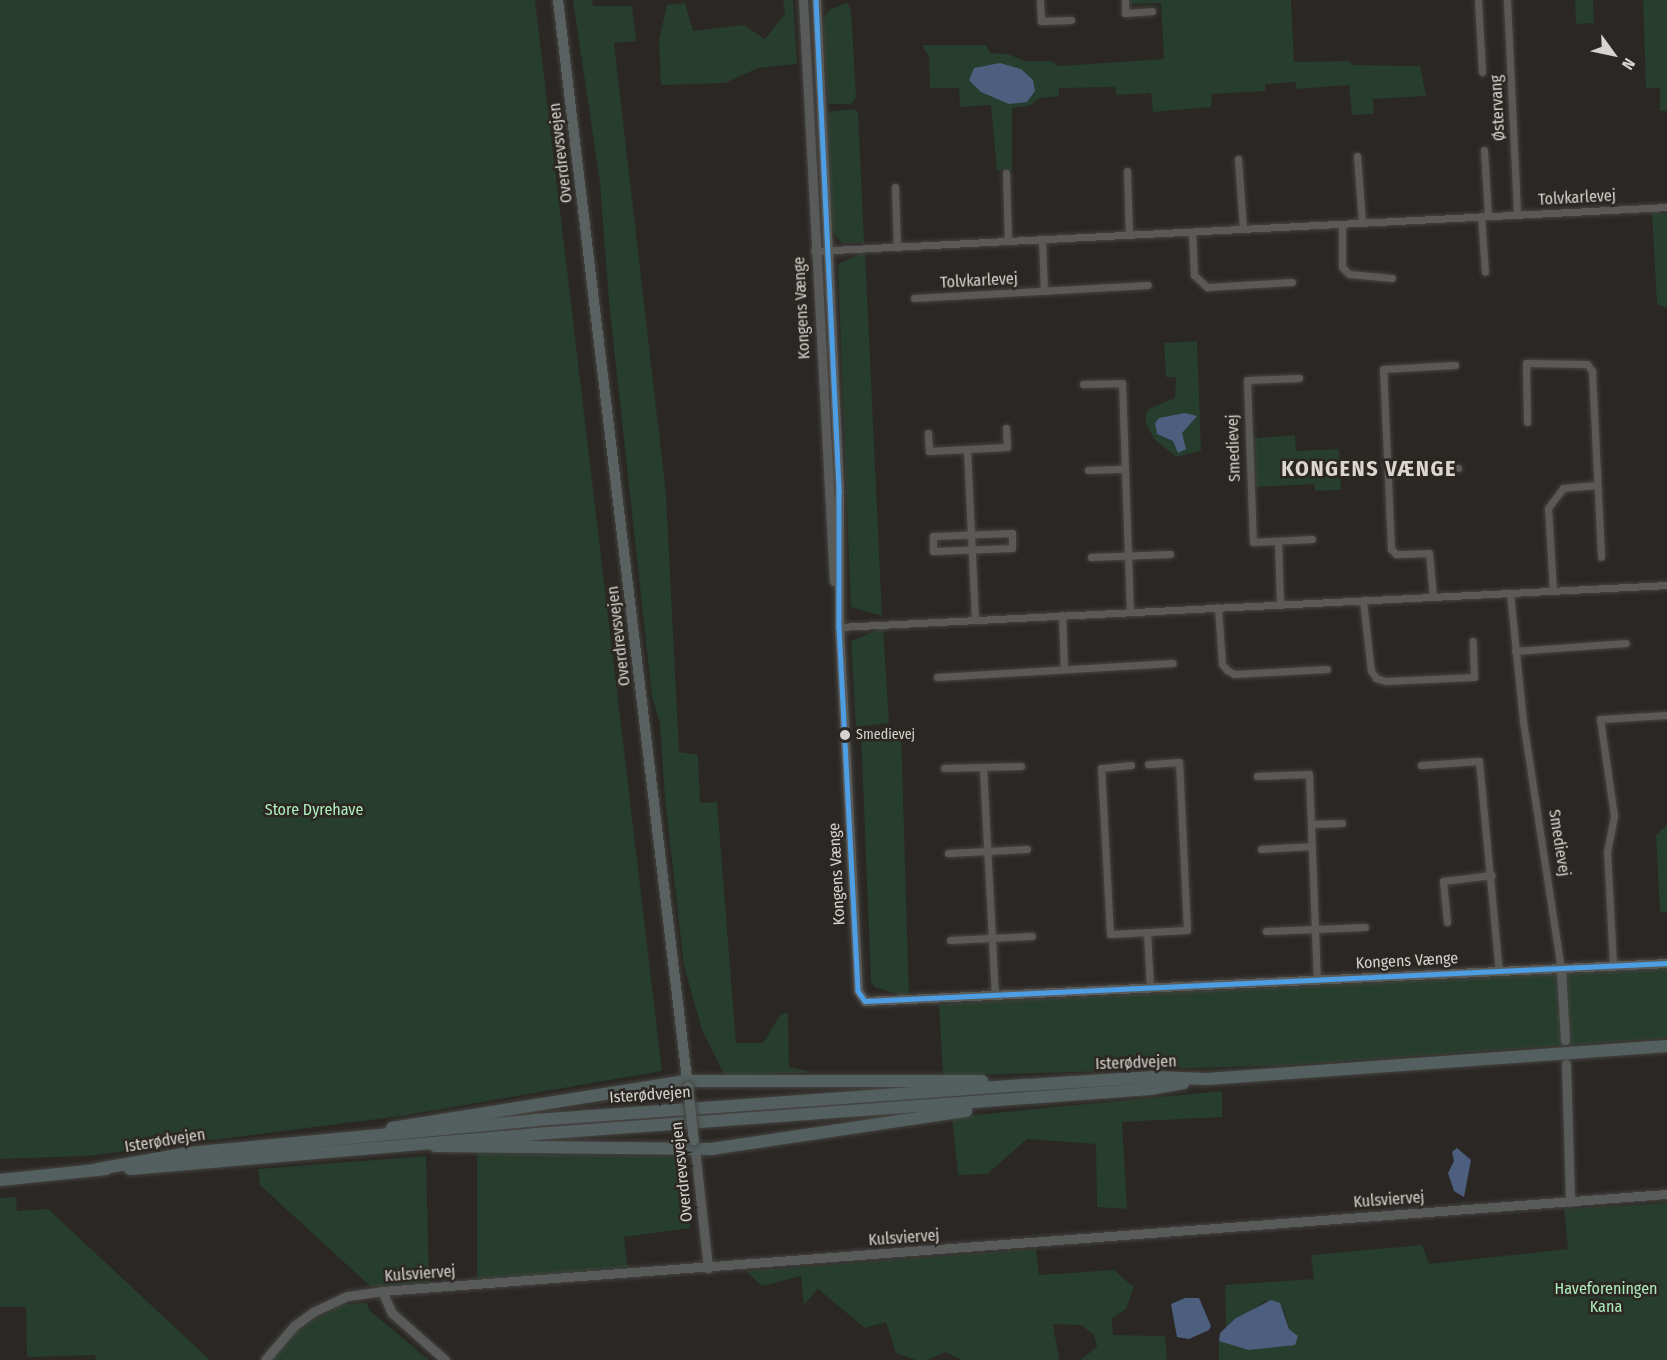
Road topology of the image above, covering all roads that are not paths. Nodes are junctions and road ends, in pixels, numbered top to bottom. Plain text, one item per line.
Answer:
1 (558, 0) edge
2 (802, 0) edge
3 (816, 0) edge
4 (1040, 0) edge
5 (1125, 0) edge
6 (1478, 0) edge
7 (1507, 0) edge
8 (1152, 11) dead end
9 (1071, 20) dead end
10 (1482, 72) dead end
11 (1484, 150) dead end
12 (1357, 156) dead end
13 (1238, 159) dead end
14 (1127, 171) dead end
15 (1006, 173) dead end
16 (895, 187) dead end
17 (1667, 207) edge
18 (1517, 215) junction
19 (1484, 216) junction
20 (1362, 223) junction
21 (1342, 224) junction
22 (1243, 229) junction
23 (1192, 232) junction
24 (1129, 235) junction
25 (1042, 240) junction
26 (1008, 241) junction
27 (897, 247) junction
28 (814, 251) junction
29 (828, 251) junction
30 (1485, 272) dead end
31 (1392, 278) dead end
32 (1292, 282) dead end
33 (1148, 285) dead end
34 (1044, 291) junction
35 (914, 298) dead end
36 (1455, 365) dead end
37 (1299, 378) dead end
38 (1083, 384) dead end
39 (1527, 422) dead end
40 (1006, 428) dead end
41 (928, 433) dead end
42 (967, 449) junction
43 (1458, 468) dead end
44 (1125, 469) junction
45 (1088, 471) dead end
46 (1388, 473) junction
47 (1597, 485) junction
48 (971, 535) junction
49 (1312, 539) dead end
50 (1278, 541) junction
51 (972, 550) junction
52 (1170, 554) dead end
53 (1128, 556) junction
54 (1091, 557) dead end
55 (1600, 557) dead end
56 (1667, 585) edge
57 (1553, 591) junction
58 (1510, 593) junction
59 (1433, 597) junction
60 (1363, 601) junction
61 (1280, 605) junction
62 (1218, 607) junction
63 (1130, 612) junction
64 (839, 613) junction
65 (1062, 615) junction
66 (975, 620) junction
67 (839, 627) junction
68 (1473, 641) dead end
69 (1626, 643) dead end
70 (1515, 651) junction
71 (1173, 663) dead end
72 (1064, 669) junction
73 (1327, 669) dead end
74 (937, 677) dead end
75 (1667, 715) edge
76 (1149, 764) dead end
77 (1131, 765) dead end
78 (1421, 765) dead end
79 (1021, 766) dead end
80 (944, 768) dead end
81 (983, 768) junction
82 (1257, 776) dead end
83 (1342, 823) dead end
84 (1311, 824) junction
85 (1312, 846) junction
86 (1027, 849) dead end
87 (1261, 849) dead end
88 (987, 852) junction
89 (948, 853) dead end
90 (1492, 875) junction
91 (1447, 922) dead end
92 (1365, 927) dead end
93 (1315, 929) junction
94 (1266, 931) dead end
95 (1147, 932) junction
96 (1032, 936) dead end
97 (991, 939) junction
98 (950, 940) dead end
99 (1667, 963) edge
100 (1613, 965) junction
101 (1561, 969) junction
102 (1499, 971) junction
103 (1317, 981) junction
104 (1150, 988) junction
105 (995, 996) junction
106 (1565, 1040) dead end
107 (1667, 1046) edge
108 (1566, 1064) dead end
109 (1207, 1079) junction
110 (687, 1084) junction
111 (1028, 1085) junction
112 (1020, 1099) junction
113 (371, 1135) junction
114 (421, 1143) junction
115 (694, 1145) junction
116 (98, 1169) junction
117 (0, 1180) edge
118 (1667, 1194) edge
119 (1570, 1202) junction
120 (708, 1268) junction
121 (382, 1291) junction
122 (265, 1360) edge
123 (445, 1360) edge

1 - 110 main road, Overdrevsvejen
2 - 28 street, Kongens Vænge
3 - 29 street, Kongens Vænge
4 - 9 street
5 - 8 street
6 - 10 street, Østervang
7 - 18 street, Østervang
11 - 19 street
12 - 20 street
13 - 22 street
14 - 24 street
15 - 26 street
16 - 27 street
17 - 18 street, Tolvkarlevej
18 - 19 street, Tolvkarlevej
19 - 20 street, Tolvkarlevej
19 - 30 street
20 - 21 street, Tolvkarlevej
21 - 22 street, Tolvkarlevej
21 - 31 street
22 - 23 street, Tolvkarlevej
23 - 24 street, Tolvkarlevej
23 - 32 street
24 - 25 street, Tolvkarlevej
25 - 26 street, Tolvkarlevej
25 - 34 street
26 - 27 street, Tolvkarlevej
27 - 29 street, Tolvkarlevej
28 - 29 street, Tolvkarlevej
28 - 64 street, Kongens Vænge
29 - 64 street, Kongens Vænge
33 - 34 street, Tolvkarlevej
34 - 35 street, Tolvkarlevej
36 - 46 street
37 - 50 street, Smedievej
38 - 44 street
39 - 47 street
40 - 42 street
41 - 42 street
42 - 48 street
43 - 46 street
44 - 45 street
44 - 53 street
46 - 59 street
47 - 55 street
47 - 57 street
48 - 51 street
48 - 51 street
48 - 51 street
49 - 50 street, Smedievej
50 - 61 street
51 - 66 street
52 - 53 street
53 - 54 street
53 - 63 street
56 - 57 street
57 - 58 street
58 - 59 street
58 - 70 street, Smedievej
59 - 60 street
60 - 61 street
60 - 68 street
61 - 62 street
62 - 63 street
62 - 73 street
63 - 65 street
64 - 67 street, Kongens Vænge
65 - 66 street
65 - 72 street
66 - 67 street
67 - 105 street, Kongens Vænge
69 - 70 street
70 - 101 street, Smedievej
71 - 72 street
72 - 74 street
75 - 100 street
76 - 95 street
77 - 95 street
78 - 90 street
79 - 81 street
80 - 81 street
81 - 88 street
82 - 84 street
83 - 84 street
84 - 85 street
85 - 87 street
85 - 93 street
86 - 88 street
88 - 89 street
88 - 97 street
90 - 91 street
90 - 102 street
92 - 93 street
93 - 94 street
93 - 103 street
95 - 104 street
96 - 97 street
97 - 98 street
97 - 105 street
99 - 100 street, Kongens Vænge
100 - 101 street, Kongens Vænge
101 - 102 street, Kongens Vænge
101 - 106 street, Smedievej
102 - 103 street, Kongens Vænge
103 - 104 street, Kongens Vænge
104 - 105 street, Kongens Vænge
107 - 109 highway, Isterødvejen
108 - 119 street
109 - 111 highway, Isterødvejen
109 - 112 highway, Isterødvejen
110 - 111 highway
110 - 113 highway
110 - 115 main road, Overdrevsvejen, bridge
111 - 113 highway, Isterødvejen
112 - 114 highway, Isterødvejen
112 - 115 highway
113 - 116 highway, Isterødvejen
114 - 115 highway
114 - 116 highway, Isterødvejen
115 - 120 street, Overdrevsvejen
116 - 117 highway, Isterødvejen
118 - 119 street, Kulsviervej
119 - 120 street, Kulsviervej
120 - 121 street, Kulsviervej
121 - 122 street, Kulsviervej
121 - 123 street

